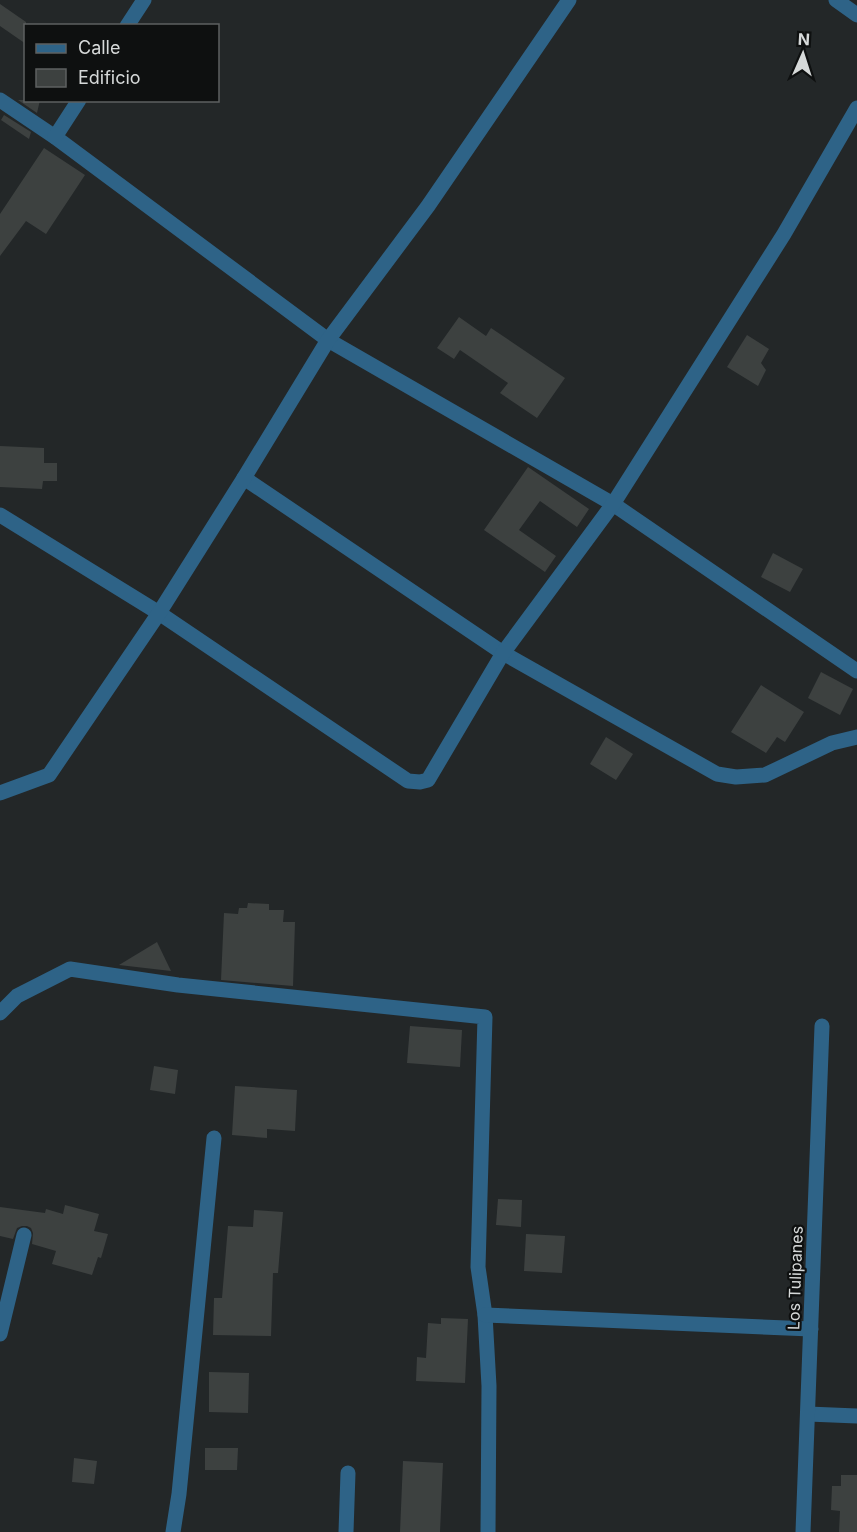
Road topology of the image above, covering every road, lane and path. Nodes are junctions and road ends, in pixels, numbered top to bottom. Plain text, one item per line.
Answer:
1 (144, 0) edge
2 (569, 0) edge
3 (128, 24) edge
4 (0, 100) edge
5 (78, 102) edge
6 (857, 108) edge
7 (55, 138) junction
8 (328, 340) junction
9 (244, 478) junction
10 (613, 504) junction
11 (0, 515) edge
12 (159, 613) junction
13 (503, 653) junction
14 (857, 671) edge
15 (857, 737) edge
16 (0, 793) edge
17 (0, 1013) edge
18 (822, 1026) dead end
19 (214, 1138) dead end
20 (24, 1235) dead end
21 (485, 1315) junction
22 (811, 1329) junction
23 (0, 1334) edge
24 (808, 1414) junction
25 (857, 1416) edge
26 (348, 1473) dead end
27 (173, 1532) edge
28 (346, 1532) edge
29 (488, 1532) edge
30 (803, 1532) edge

1 - 3 street
2 - 8 street
4 - 7 street
5 - 7 street
6 - 10 street
7 - 8 street
8 - 9 street
8 - 10 street
9 - 12 street
9 - 13 street
10 - 13 street
10 - 14 street
11 - 12 street
12 - 13 street
12 - 16 street
13 - 15 street
17 - 21 street
18 - 22 street, Los Tulipanes
19 - 27 street
20 - 23 street
21 - 22 street
21 - 29 street
22 - 24 street, Los Tulipanes
24 - 25 street
24 - 30 street, Los Tulipanes
26 - 28 street

